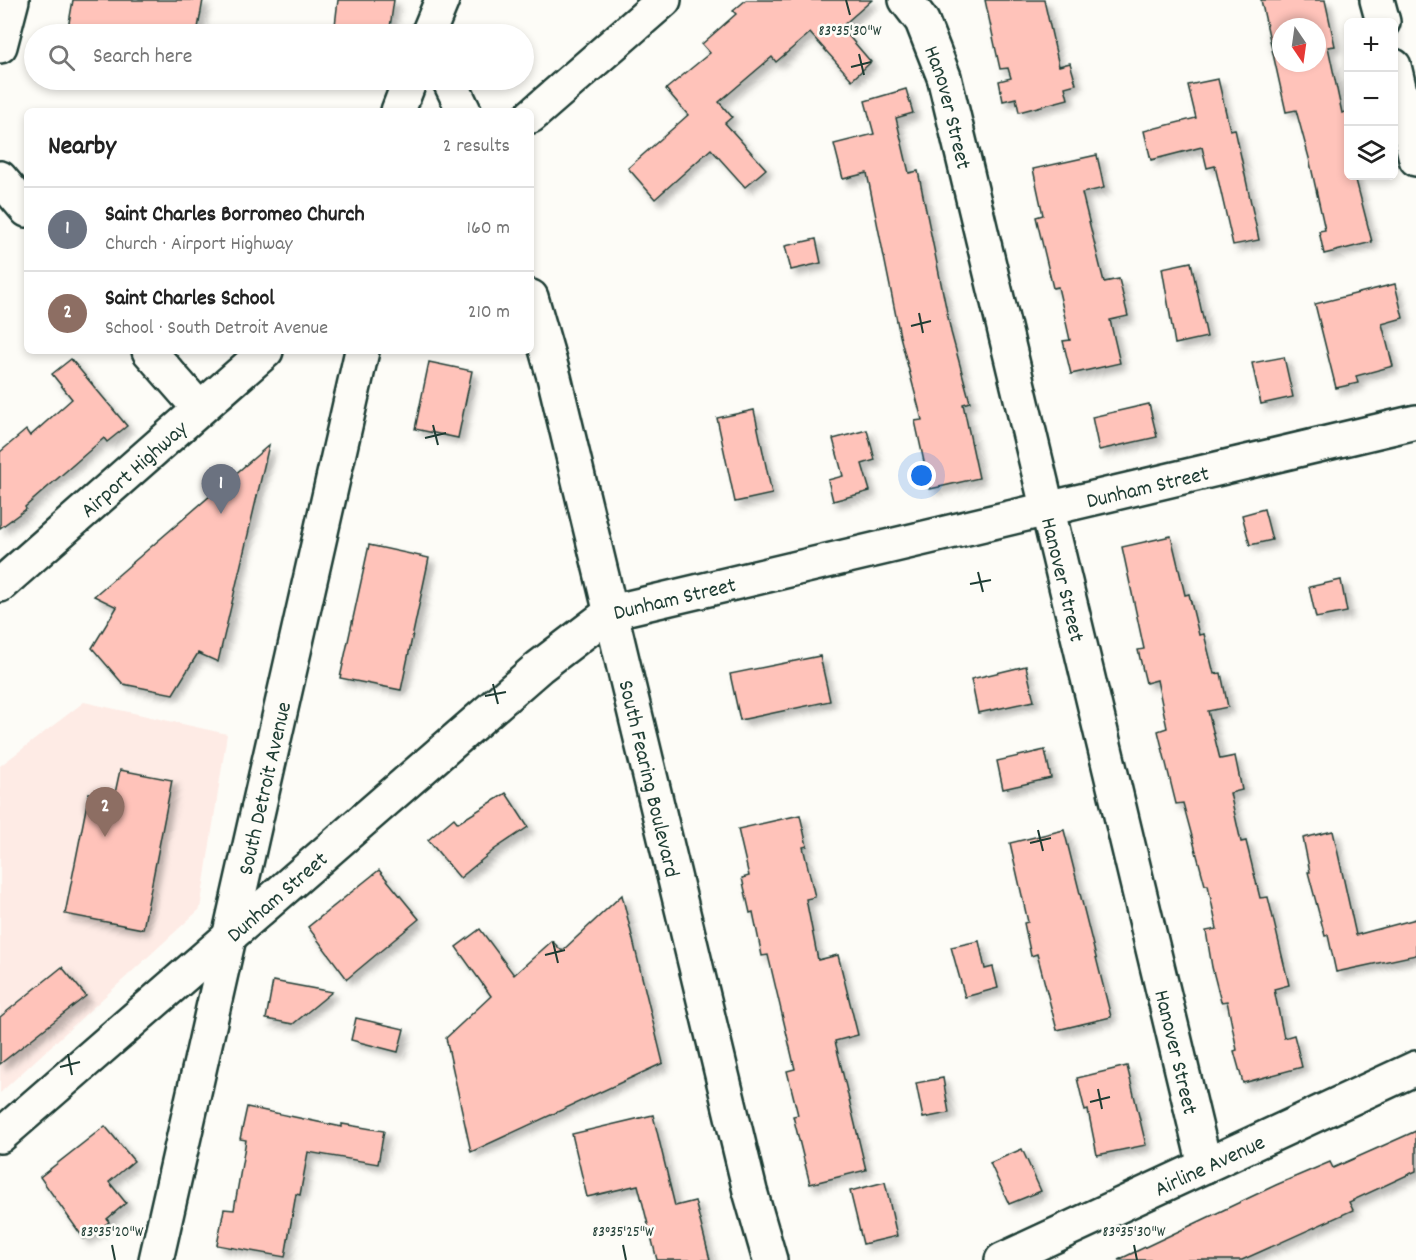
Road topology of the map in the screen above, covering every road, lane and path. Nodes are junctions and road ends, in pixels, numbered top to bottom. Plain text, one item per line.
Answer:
1 (12, 0) edge
2 (442, 0) edge
3 (664, 0) edge
4 (906, 0) edge
5 (1377, 0) edge
6 (1382, 18) edge
7 (432, 24) edge
8 (441, 24) edge
9 (0, 46) edge
10 (1395, 72) edge
11 (406, 90) edge
12 (454, 90) edge
13 (399, 108) edge
14 (463, 108) edge
15 (534, 113) edge
16 (1416, 159) edge
17 (0, 178) edge
18 (24, 206) edge
19 (534, 307) edge
20 (534, 346) edge
21 (152, 354) edge
22 (262, 354) edge
23 (361, 354) edge
24 (554, 376) junction
25 (199, 408) junction
26 (1416, 422) edge
27 (1048, 507) junction
28 (0, 585) edge
29 (611, 612) junction
30 (230, 936) junction
31 (1416, 1068) edge
32 (0, 1136) edge
33 (1205, 1166) junction
34 (156, 1260) edge
35 (770, 1260) edge
36 (1002, 1260) edge

1 - 9 street
2 - 7 street
2 - 8 street
3 - 15 street
4 - 27 street, Hanover Street
5 - 6 street
10 - 16 street
11 - 13 street
12 - 14 street
17 - 18 street
19 - 24 street, South Fearing Boulevard
20 - 24 street
21 - 25 street
22 - 25 street, Airport Highway
23 - 30 street, South Detroit Avenue
24 - 29 street, South Fearing Boulevard
25 - 28 street, Airport Highway
26 - 27 street, Dunham Street
27 - 29 street, Dunham Street
27 - 33 street, Hanover Street
29 - 30 street, Dunham Street
29 - 35 street, South Fearing Boulevard
30 - 32 street, Dunham Street
30 - 34 street, South Detroit Avenue
31 - 33 street, Airline Avenue
33 - 36 street, Airline Avenue

